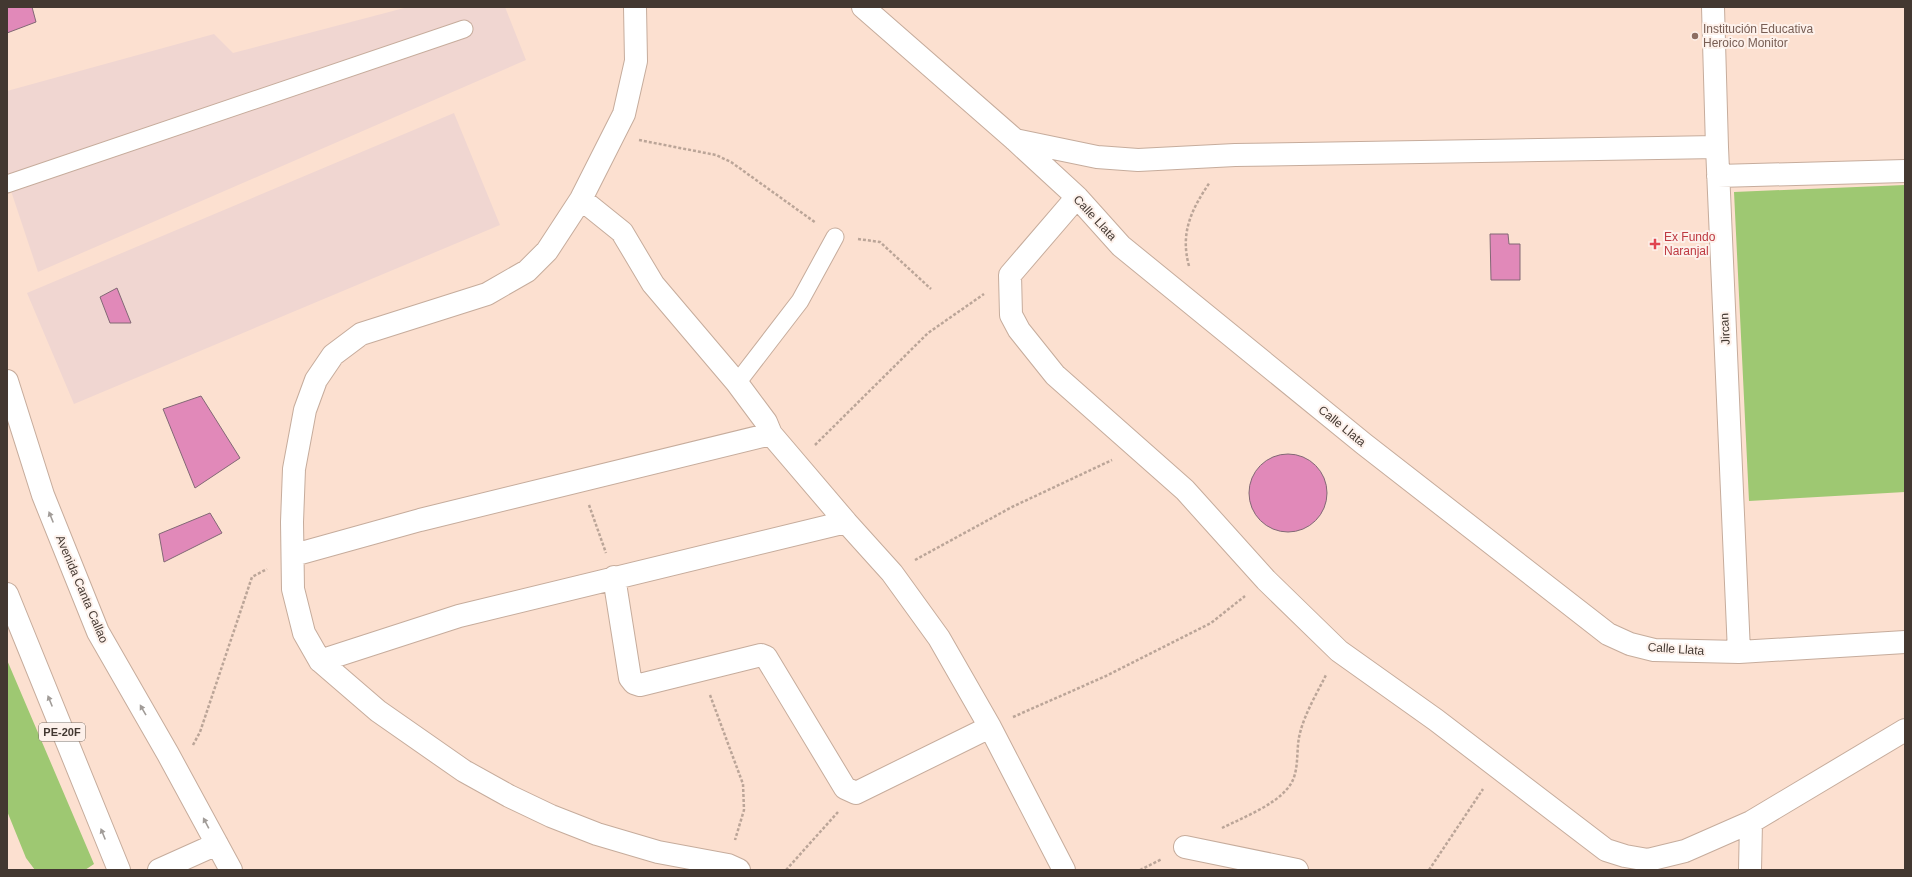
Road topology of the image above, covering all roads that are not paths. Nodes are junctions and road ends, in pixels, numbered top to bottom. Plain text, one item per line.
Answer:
1 (635, 7) edge
2 (1713, 7) edge
3 (874, 10) edge
4 (464, 29) dead end
5 (1014, 139) junction
6 (1717, 147) junction
7 (1905, 171) edge
8 (1718, 176) junction
9 (7, 184) edge
10 (1076, 197) junction
11 (580, 199) junction
12 (836, 237) road end
13 (7, 381) edge
14 (736, 383) junction
15 (772, 434) junction
16 (846, 522) junction
17 (294, 555) junction
18 (614, 577) junction
19 (7, 594) edge
20 (1905, 642) edge
21 (1739, 652) junction
22 (320, 661) junction
23 (990, 726) junction
24 (1905, 730) edge
25 (1751, 822) junction
26 (217, 844) junction
27 (1184, 847) road end
28 (734, 868) edge
29 (119, 870) edge
30 (159, 870) edge
31 (231, 870) edge
32 (1064, 870) edge
33 (1297, 870) edge
34 (1750, 870) edge

1 - 11 street
2 - 6 street, Jircan
3 - 5 street, Calle Llata
4 - 9 lane
5 - 6 street
5 - 10 street, Calle Llata
6 - 8 street, Jircan
7 - 8 street
8 - 21 street, Jircan
10 - 21 street, Calle Llata
10 - 25 street
11 - 14 street
11 - 17 street
12 - 14 lane
26 -> 13 street, Avenida Canta Callao
14 - 15 street
15 - 16 street
15 - 17 street
16 - 18 street
16 - 23 street
17 - 22 street
18 - 22 street
18 - 23 street
29 -> 19 street, PE-20F
20 - 21 street, Calle Llata
22 - 28 street
23 - 32 street
24 - 25 street
25 - 34 street
26 - 30 street
26 - 31 street, Avenida Canta Callao
27 - 33 street

